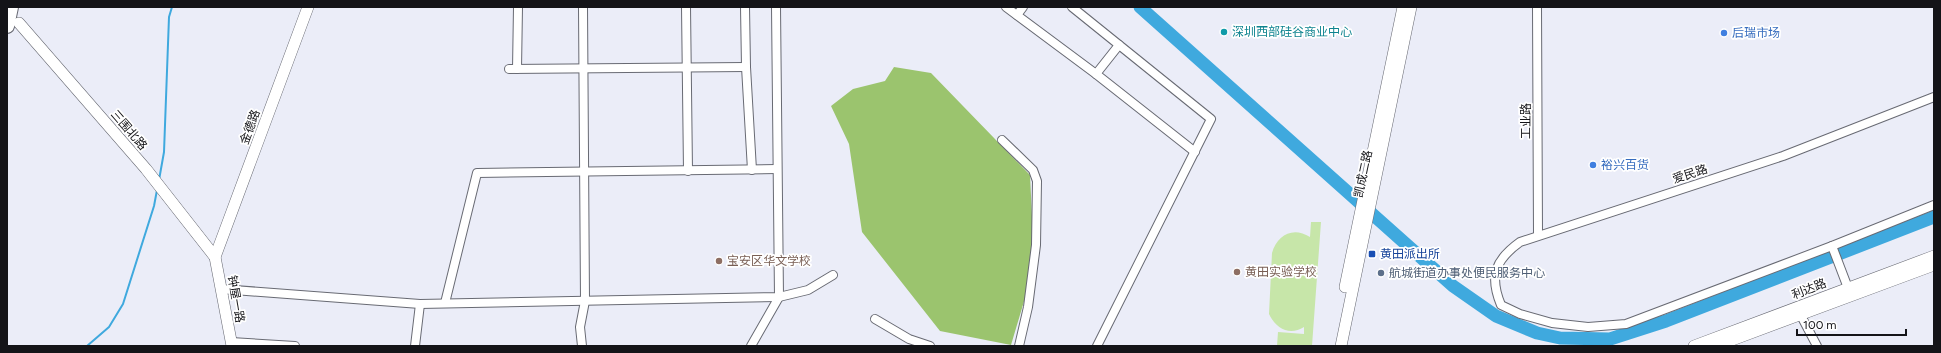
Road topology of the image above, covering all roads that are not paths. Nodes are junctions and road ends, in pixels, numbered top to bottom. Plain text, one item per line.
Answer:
1 (11, 7) edge
2 (308, 7) edge
3 (518, 7) edge
4 (582, 7) edge
5 (686, 7) edge
6 (745, 7) edge
7 (776, 7) edge
8 (1006, 7) edge
9 (1023, 7) edge
10 (1072, 7) edge
11 (1403, 7) edge
12 (1411, 7) edge
13 (1537, 7) edge
14 (1017, 15) junction
15 (13, 25) edge
16 (1119, 45) junction
17 (746, 67) junction
18 (583, 68) junction
19 (687, 68) junction
20 (1096, 74) junction
21 (1934, 97) edge
22 (1002, 140) dead end
23 (1195, 152) junction
24 (777, 169) junction
25 (752, 170) junction
26 (688, 171) junction
27 (584, 172) junction
28 (1369, 193) junction
29 (1934, 205) edge
30 (1363, 222) junction
31 (1538, 235) junction
32 (1832, 246) junction
33 (1934, 256) edge
34 (215, 257) junction
35 (1934, 265) edge
36 (833, 275) dead end
37 (1848, 288) junction
38 (221, 289) junction
39 (779, 297) junction
40 (585, 301) junction
41 (445, 303) junction
42 (420, 304) junction
43 (1799, 311) junction
44 (875, 319) dead end
45 (231, 344) edge
46 (295, 346) edge
47 (415, 346) edge
48 (582, 346) edge
49 (751, 346) edge
50 (930, 346) edge
51 (1019, 346) edge
52 (1097, 346) edge
53 (1333, 346) edge
54 (1341, 346) edge
55 (1694, 346) edge
56 (1716, 346) edge
57 (1817, 346) edge

1 - 15 highway
2 - 34 street, 金德路
3 - 18 street
4 - 18 street
5 - 19 street
6 - 17 street
7 - 24 street
8 - 14 street
9 - 14 street
10 - 16 street
11 - 28 street, 凯成二路
12 - 28 street, 凯成二路
13 - 31 street, 工业路
14 - 20 street
15 - 34 street, 三围北路
16 - 20 street
16 - 23 street
17 - 19 street
17 - 25 street
18 - 19 street
18 - 27 street
19 - 26 street
20 - 23 street
21 - 31 street, 爱民路
22 - 51 street
23 - 52 street
24 - 25 street
24 - 39 street
25 - 26 street
26 - 27 street
27 - 40 street
27 - 41 street
28 - 30 street, 凯成二路
29 - 32 street
30 - 53 street, 凯成二路
30 - 54 street, 凯成二路
31 - 32 street, 爱民路
32 - 37 street
33 - 37 street, 利达路
34 - 38 street, 钟屋一路
35 - 43 street, 利达路
36 - 39 street
37 - 43 street, 利达路
38 - 42 street
38 - 45 street, 钟屋一路
39 - 40 street
39 - 49 street
40 - 41 street
40 - 48 street
41 - 42 street
42 - 47 street
43 - 55 street, 利达路
43 - 56 street, 利达路
43 - 57 street
44 - 50 street
45 - 46 street

